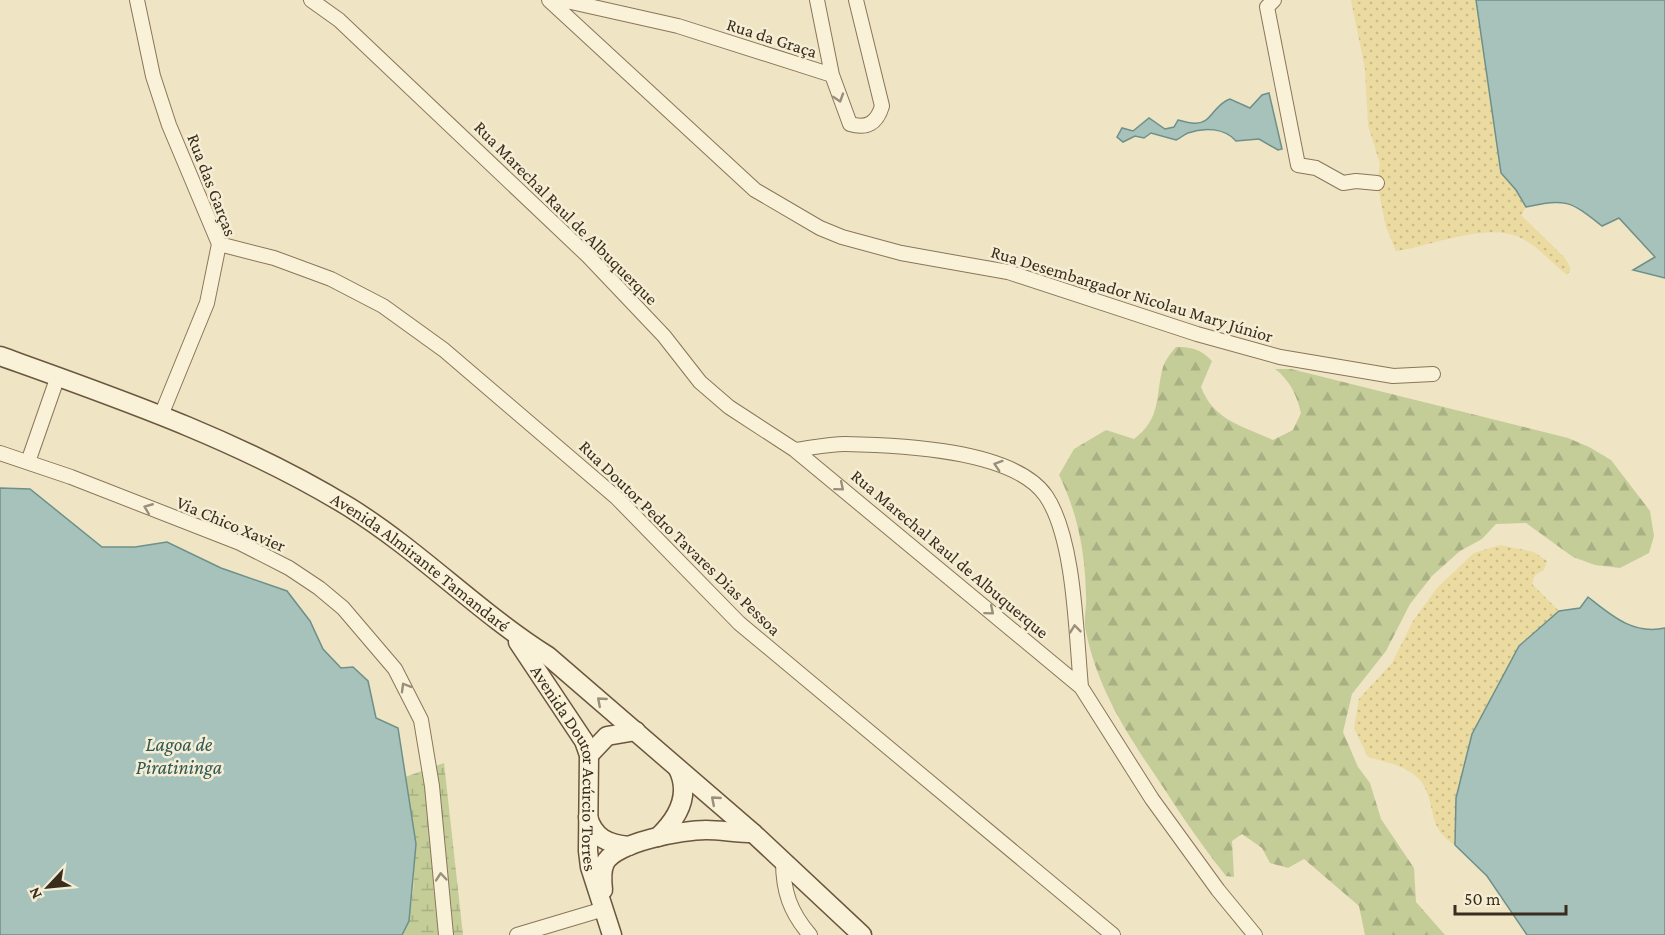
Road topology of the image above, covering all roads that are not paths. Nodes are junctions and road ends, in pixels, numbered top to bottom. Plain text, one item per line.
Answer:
1 (137, 0) edge
2 (311, 0) edge
3 (549, 0) edge
4 (562, 0) edge
5 (817, 0) edge
6 (1274, 0) edge
7 (860, 3) edge
8 (832, 75) junction
9 (1377, 183) dead end
10 (219, 244) junction
11 (0, 356) edge
12 (1433, 374) dead end
13 (58, 376) junction
14 (162, 413) junction
15 (795, 450) junction
16 (0, 453) edge
17 (28, 462) junction
18 (512, 633) junction
19 (1081, 687) junction
20 (636, 731) junction
21 (589, 755) junction
22 (677, 767) junction
23 (587, 811) junction
24 (753, 833) junction
25 (658, 837) junction
26 (629, 846) junction
27 (783, 861) junction
28 (604, 909) junction
29 (446, 935) edge
30 (517, 935) edge
31 (612, 935) edge
32 (810, 935) edge
33 (862, 935) edge
34 (1113, 935) edge
35 (1255, 935) edge

1 - 10 street, Rua das Garças
2 - 15 street, Rua Marechal Raul de Albuquerque
3 - 12 street, Rua Desembargador Nicolau Mary Júnior
4 - 8 street, Rua da Graça
5 - 8 street
6 - 9 street
8 -> 7 street
10 - 14 street, Rua das Garças
10 - 34 street, Rua Doutor Pedro Tavares Dias Pessoa
11 - 13 street, Avenida Almirante Tamandaré
13 - 14 street, Avenida Almirante Tamandaré
13 - 17 street
14 - 18 street, Avenida Almirante Tamandaré
15 -> 19 street, Rua Marechal Raul de Albuquerque
19 -> 15 street, Rua Marechal Raul de Albuquerque
16 - 17 street, Via Chico Xavier
29 -> 17 street, Via Chico Xavier
20 -> 18 street, Avenida Almirante Tamandaré
18 - 21 street, Avenida Doutor Acúrcio Torres
19 - 35 street, Rua Marechal Raul de Albuquerque
20 - 21 street
20 - 22 street, Avenida Almirante Tamandaré
21 - 23 street, Avenida Doutor Acúrcio Torres
24 -> 22 street, Avenida Almirante Tamandaré
22 - 25 street
23 - 26 street
23 - 28 street, Avenida Doutor Acúrcio Torres
24 - 25 street, Avenida Doutor Acúrcio Torres
24 - 27 street, Avenida Almirante Tamandaré
25 - 26 street, Avenida Doutor Acúrcio Torres
26 - 28 street, Avenida Doutor Acúrcio Torres
27 - 32 street
27 - 33 street, Avenida Almirante Tamandaré
28 - 30 street
28 - 31 street, Avenida Doutor Acúrcio Torres

